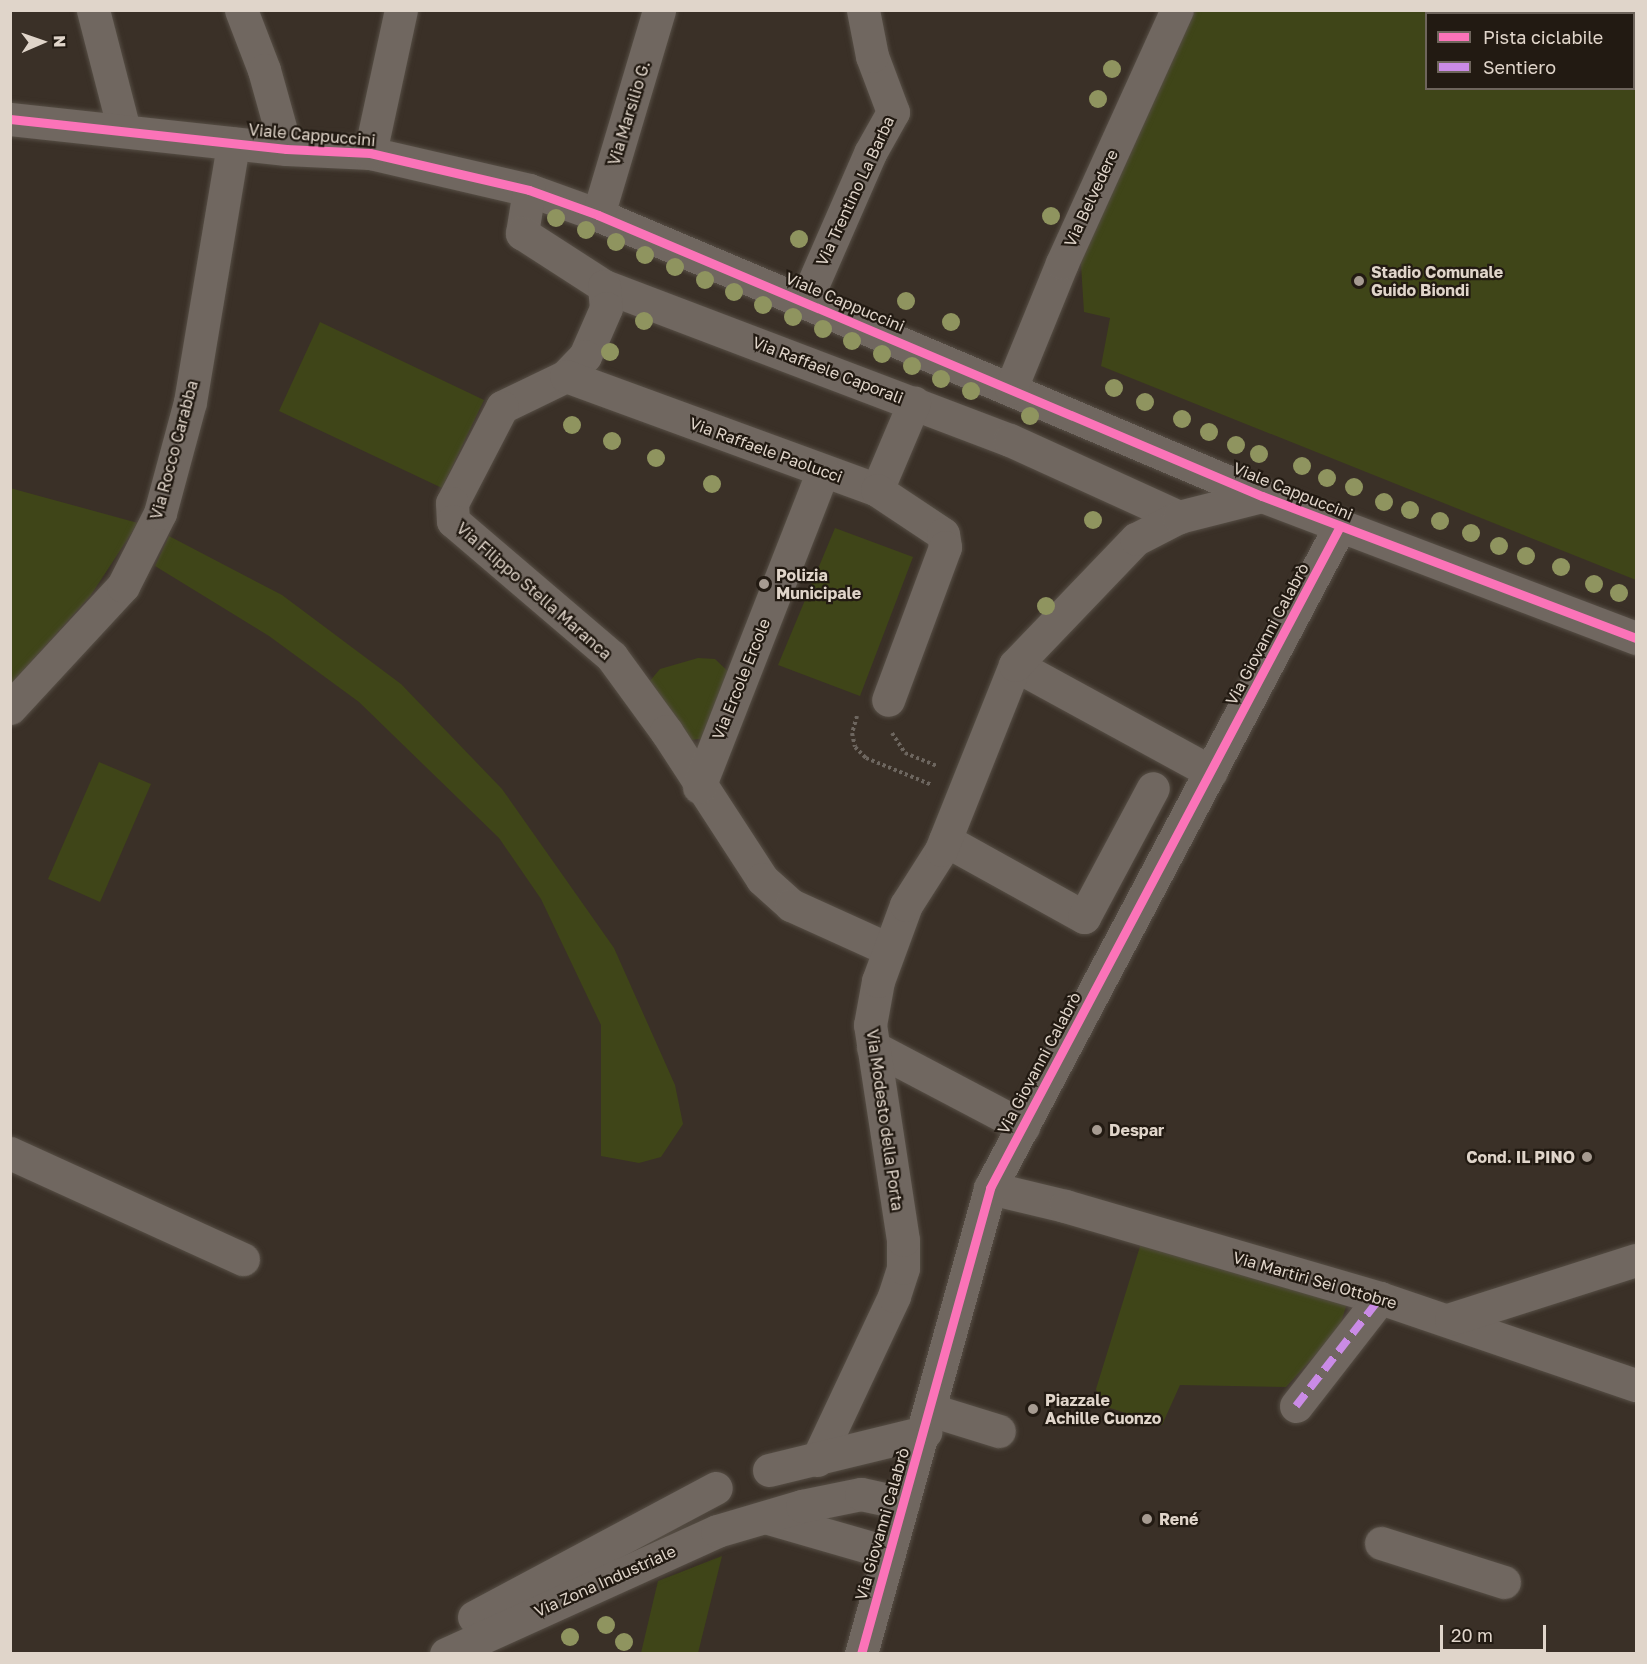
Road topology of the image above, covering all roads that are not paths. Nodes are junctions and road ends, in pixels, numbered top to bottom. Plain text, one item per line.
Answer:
1 (93, 10) edge
2 (241, 10) edge
3 (401, 10) edge
4 (659, 10) edge
5 (863, 10) edge
6 (1177, 10) edge
7 (10, 119) edge
8 (124, 130) junction
9 (233, 144) junction
10 (286, 149) junction
11 (370, 153) junction
12 (530, 190) junction
13 (598, 215) junction
14 (604, 286) junction
15 (805, 302) junction
16 (566, 376) junction
17 (1011, 388) junction
18 (914, 403) junction
19 (823, 471) junction
20 (877, 490) junction
21 (1262, 496) junction
22 (1179, 517) junction
23 (1340, 526) junction
24 (1636, 638) edge
25 (1014, 665) junction
26 (888, 706) road end
27 (10, 708) edge
28 (1211, 772) junction
29 (699, 787) junction
30 (1153, 788) dead end
31 (945, 840) junction
32 (888, 949) junction
33 (873, 1047) junction
34 (1023, 1126) junction
35 (10, 1153) edge
36 (990, 1188) junction
37 (243, 1259) dead end
38 (1636, 1260) edge
39 (1380, 1298) junction
40 (1451, 1319) junction
41 (1636, 1385) edge
42 (1296, 1406) dead end
43 (928, 1421) junction
44 (999, 1431) dead end
45 (817, 1460) junction
46 (769, 1470) dead end
47 (716, 1488) dead end
48 (903, 1503) junction
49 (768, 1518) junction
50 (1381, 1543) dead end
51 (889, 1553) junction
52 (1504, 1582) dead end
53 (452, 1650) edge
54 (861, 1653) edge

1 - 8 street
2 - 10 street
3 - 11 street
4 - 13 street, Via Marsilio G.
5 - 15 street, Via Trentino La Barba
6 - 17 street, Via Belvedere
7 - 8 street, Viale Cappuccini
8 - 9 street, Viale Cappuccini
9 - 10 street, Viale Cappuccini
9 - 27 street, Via Rocco Carabba
10 - 11 street, Viale Cappuccini
11 - 12 street, Viale Cappuccini
12 - 13 street, Viale Cappuccini
12 - 14 street, Via Raffaele Caporali
13 - 15 street, Viale Cappuccini
14 - 16 street, Via Filippo Stella Maranca
14 - 18 street, Via Raffaele Caporali
15 - 17 street, Viale Cappuccini
16 - 19 street, Via Raffaele Paolucci
16 - 29 street, Via Filippo Stella Maranca
17 - 21 street, Viale Cappuccini
18 - 20 street
18 - 22 street, Via Raffaele Caporali
19 - 20 street, Via Raffaele Paolucci
19 - 29 street, Via Ercole Ercole
20 - 26 street, Via Raffaele Paolucci
21 - 22 street, Via Modesto della Porta
21 - 23 street, Viale Cappuccini
22 - 25 street, Via Modesto della Porta
23 - 24 street, Viale Cappuccini
23 - 28 street, Via Giovanni Calabrò
25 - 28 street
25 - 31 street, Via Modesto della Porta
28 - 34 street, Via Giovanni Calabrò
29 - 32 street, Via Filippo Stella Maranca
30 - 31 street
31 - 32 street, Via Modesto della Porta
32 - 33 street, Via Modesto della Porta
33 - 34 street
33 - 45 street, Via Modesto della Porta
34 - 36 street, Via Giovanni Calabrò
35 - 37 street
36 - 39 street, Via Martiri Sei Ottobre
36 - 43 street, Via Giovanni Calabrò
38 - 40 street
39 - 40 street, Via Martiri Sei Ottobre
39 - 42 street
40 - 41 street, Via Martiri Sei Ottobre
43 - 44 street
43 - 45 street
43 - 48 street, Via Giovanni Calabrò
45 - 46 street
47 - 53 street
48 - 49 street, Via Zona Industriale
48 - 51 street, Via Giovanni Calabrò
49 - 51 street
49 - 53 street, Via Zona Industriale
50 - 52 street
51 - 54 street, Via Giovanni Calabrò

